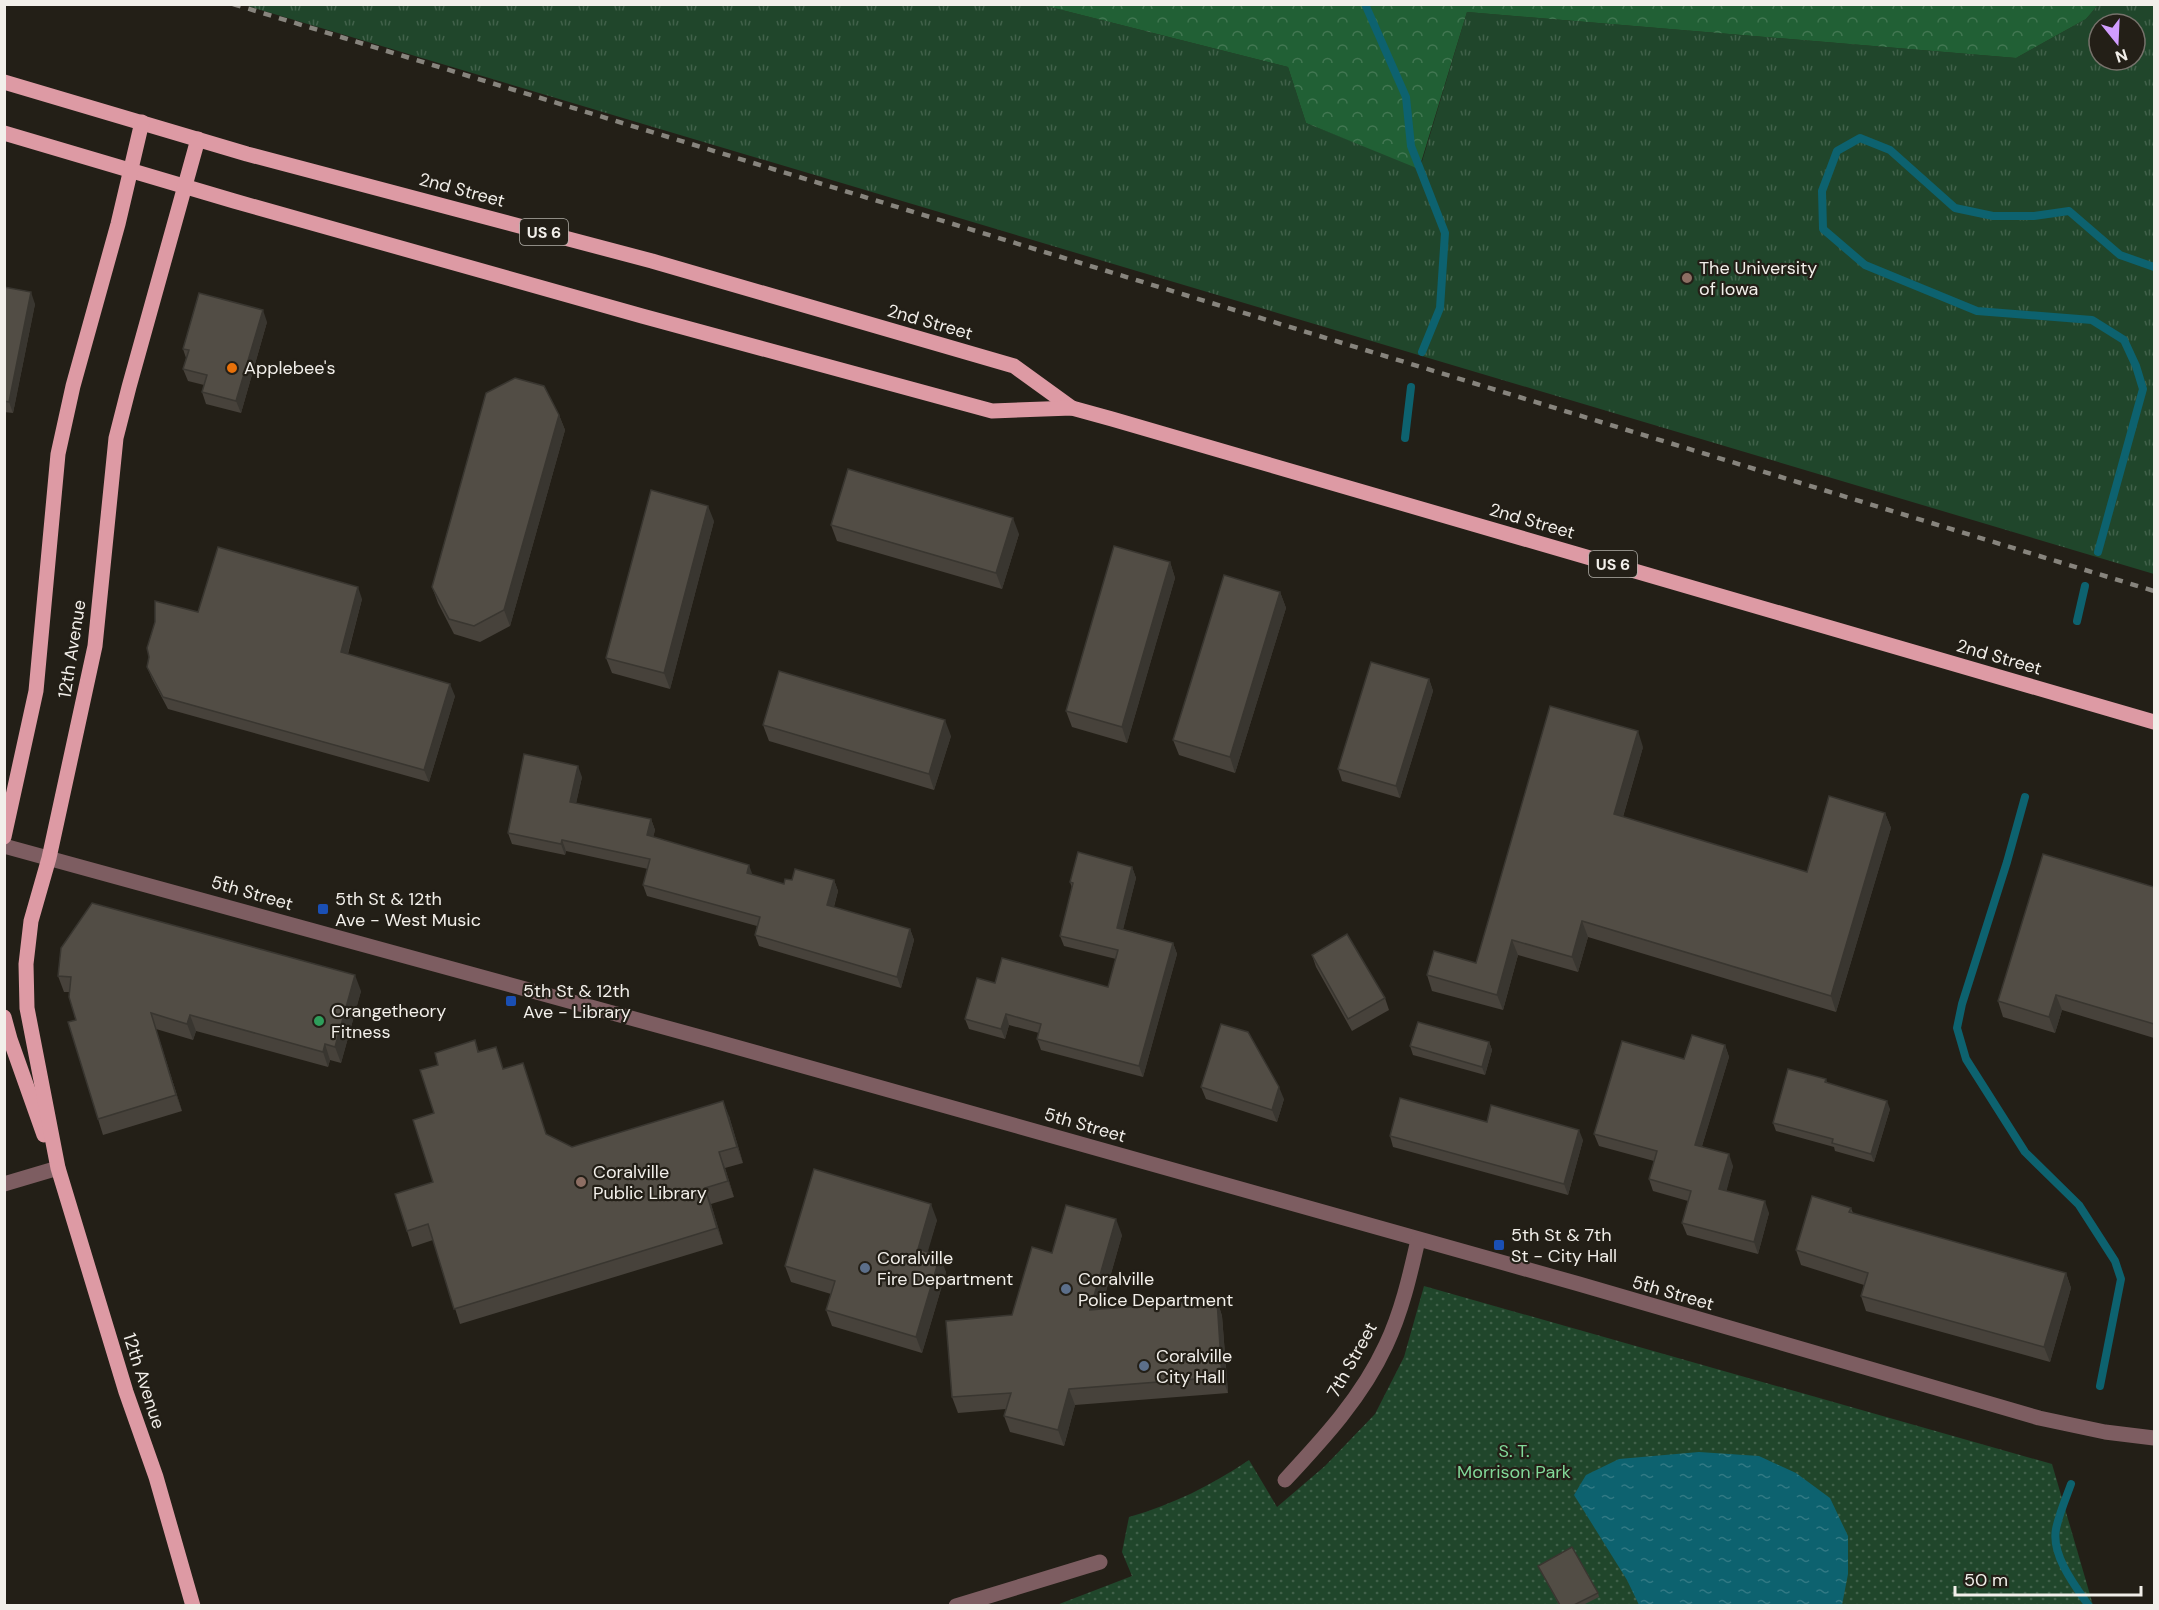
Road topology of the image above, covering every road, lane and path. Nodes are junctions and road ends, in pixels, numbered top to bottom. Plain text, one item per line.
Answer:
1 (4, 82) edge
2 (142, 122) junction
3 (4, 132) edge
4 (198, 139) junction
5 (130, 170) junction
6 (184, 185) junction
7 (1072, 408) junction
8 (2154, 722) edge
9 (4, 837) edge
10 (4, 846) edge
11 (49, 858) junction
12 (4, 1017) edge
13 (58, 1168) junction
14 (4, 1184) edge
15 (1418, 1239) junction
16 (2154, 1438) edge
17 (1285, 1480) dead end
18 (1100, 1562) dead end
19 (193, 1605) edge
20 (956, 1605) edge

1 - 2 main road, 2nd Street / US 6
2 - 4 main road, 2nd Street / US 6
2 - 5 main road, 12th Avenue
3 - 5 main road, 2nd Street / US 6
4 - 6 main road, 12th Avenue
4 - 7 main road, 2nd Street / US 6
5 - 6 main road, 2nd Street / US 6
5 - 9 main road, 12th Avenue
6 - 7 main road, 2nd Street / US 6
6 - 11 main road, 12th Avenue
7 - 8 main road, 2nd Street / US 6
10 - 11 street, 5th Street
11 - 13 main road, 12th Avenue
11 - 15 street, 5th Street
12 - 13 main road, 12th Avenue
13 - 14 street
13 - 19 main road, 12th Avenue
15 - 16 street, 5th Street
15 - 17 street, 7th Street
18 - 20 street

